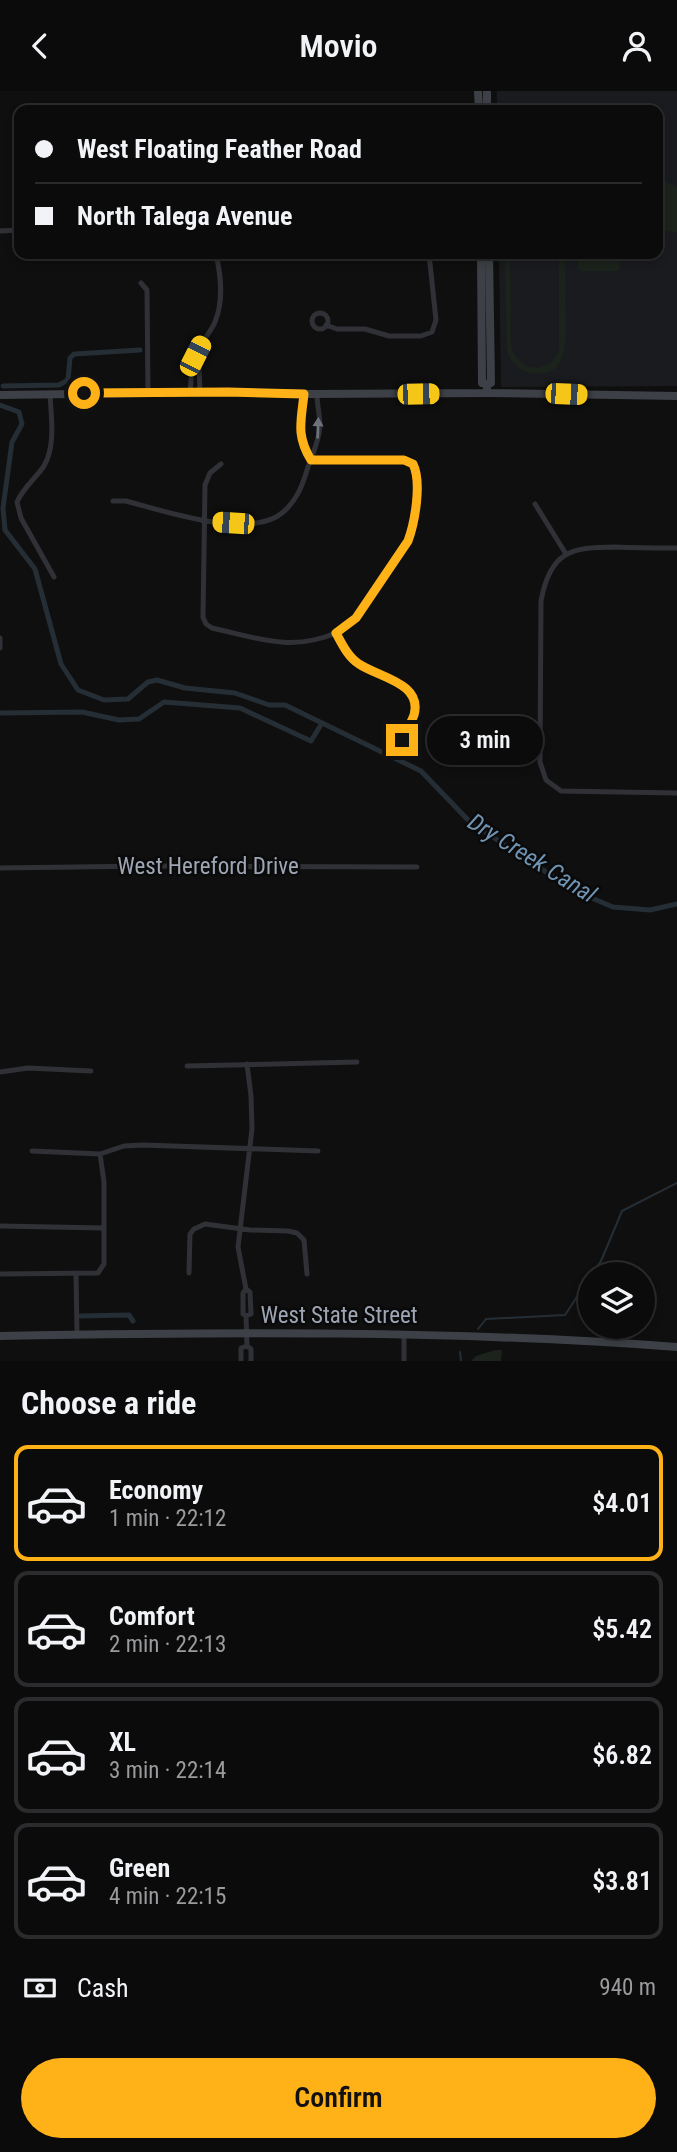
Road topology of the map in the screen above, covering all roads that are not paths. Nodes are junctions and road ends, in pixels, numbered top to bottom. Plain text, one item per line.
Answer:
1 (217, 259) edge
2 (430, 259) edge
3 (481, 259) edge
4 (489, 259) edge
5 (141, 283) dead end
6 (326, 325) dead end
7 (487, 388) junction
8 (195, 392) junction
9 (148, 393) junction
10 (50, 394) junction
11 (304, 394) junction
12 (317, 394) junction
13 (0, 395) edge
14 (677, 396) edge
15 (311, 460) junction
16 (221, 464) dead end
17 (113, 501) dead end
18 (535, 504) dead end
19 (205, 520) junction
20 (677, 548) edge
21 (566, 554) junction
22 (54, 577) dead end
23 (336, 633) junction
24 (0, 638) edge
25 (0, 648) edge
26 (402, 740) dead end
27 (677, 793) edge
28 (417, 867) dead end
29 (0, 868) edge
30 (357, 1062) dead end
31 (247, 1064) junction
32 (187, 1066) dead end
33 (91, 1071) dead end
34 (0, 1072) edge
35 (249, 1149) junction
36 (32, 1151) dead end
37 (318, 1151) dead end
38 (100, 1154) junction
39 (0, 1226) edge
40 (104, 1228) junction
41 (239, 1229) junction
42 (76, 1273) junction
43 (189, 1273) dead end
44 (0, 1274) edge
45 (307, 1274) dead end
46 (247, 1333) junction
47 (404, 1334) junction
48 (77, 1335) junction
49 (0, 1336) edge
50 (247, 1346) junction
51 (677, 1347) edge
52 (241, 1361) edge
53 (251, 1361) edge
54 (404, 1361) edge

1 - 8 street
2 - 6 street
3 - 7 main road
4 - 7 main road
5 - 9 street
7 - 12 main road
7 - 14 main road
8 - 9 main road
8 - 11 main road
9 - 10 main road
10 - 13 main road
10 - 22 street
11 - 12 main road
11 - 15 street
15 -> 12 street
15 - 19 street
15 - 23 street
16 - 19 street
17 - 19 street
18 - 21 street
19 - 23 street
20 - 21 street
21 - 27 street
23 - 26 street
24 - 25 street
28 - 29 street, West Hereford Drive
30 - 31 street
31 - 32 street
31 - 35 street
33 - 34 street
35 - 37 street
35 - 38 street
35 - 41 street
36 - 38 street
38 - 40 street
39 - 40 street
40 - 42 street
41 - 43 street
41 - 45 street
41 - 46 street
42 - 44 street
42 - 48 street
46 - 47 main road, West State Street
46 - 48 main road, West State Street
46 - 50 street
47 - 51 main road, West State Street
47 - 54 street
48 - 49 main road, West State Street
50 - 52 street
50 - 53 street

